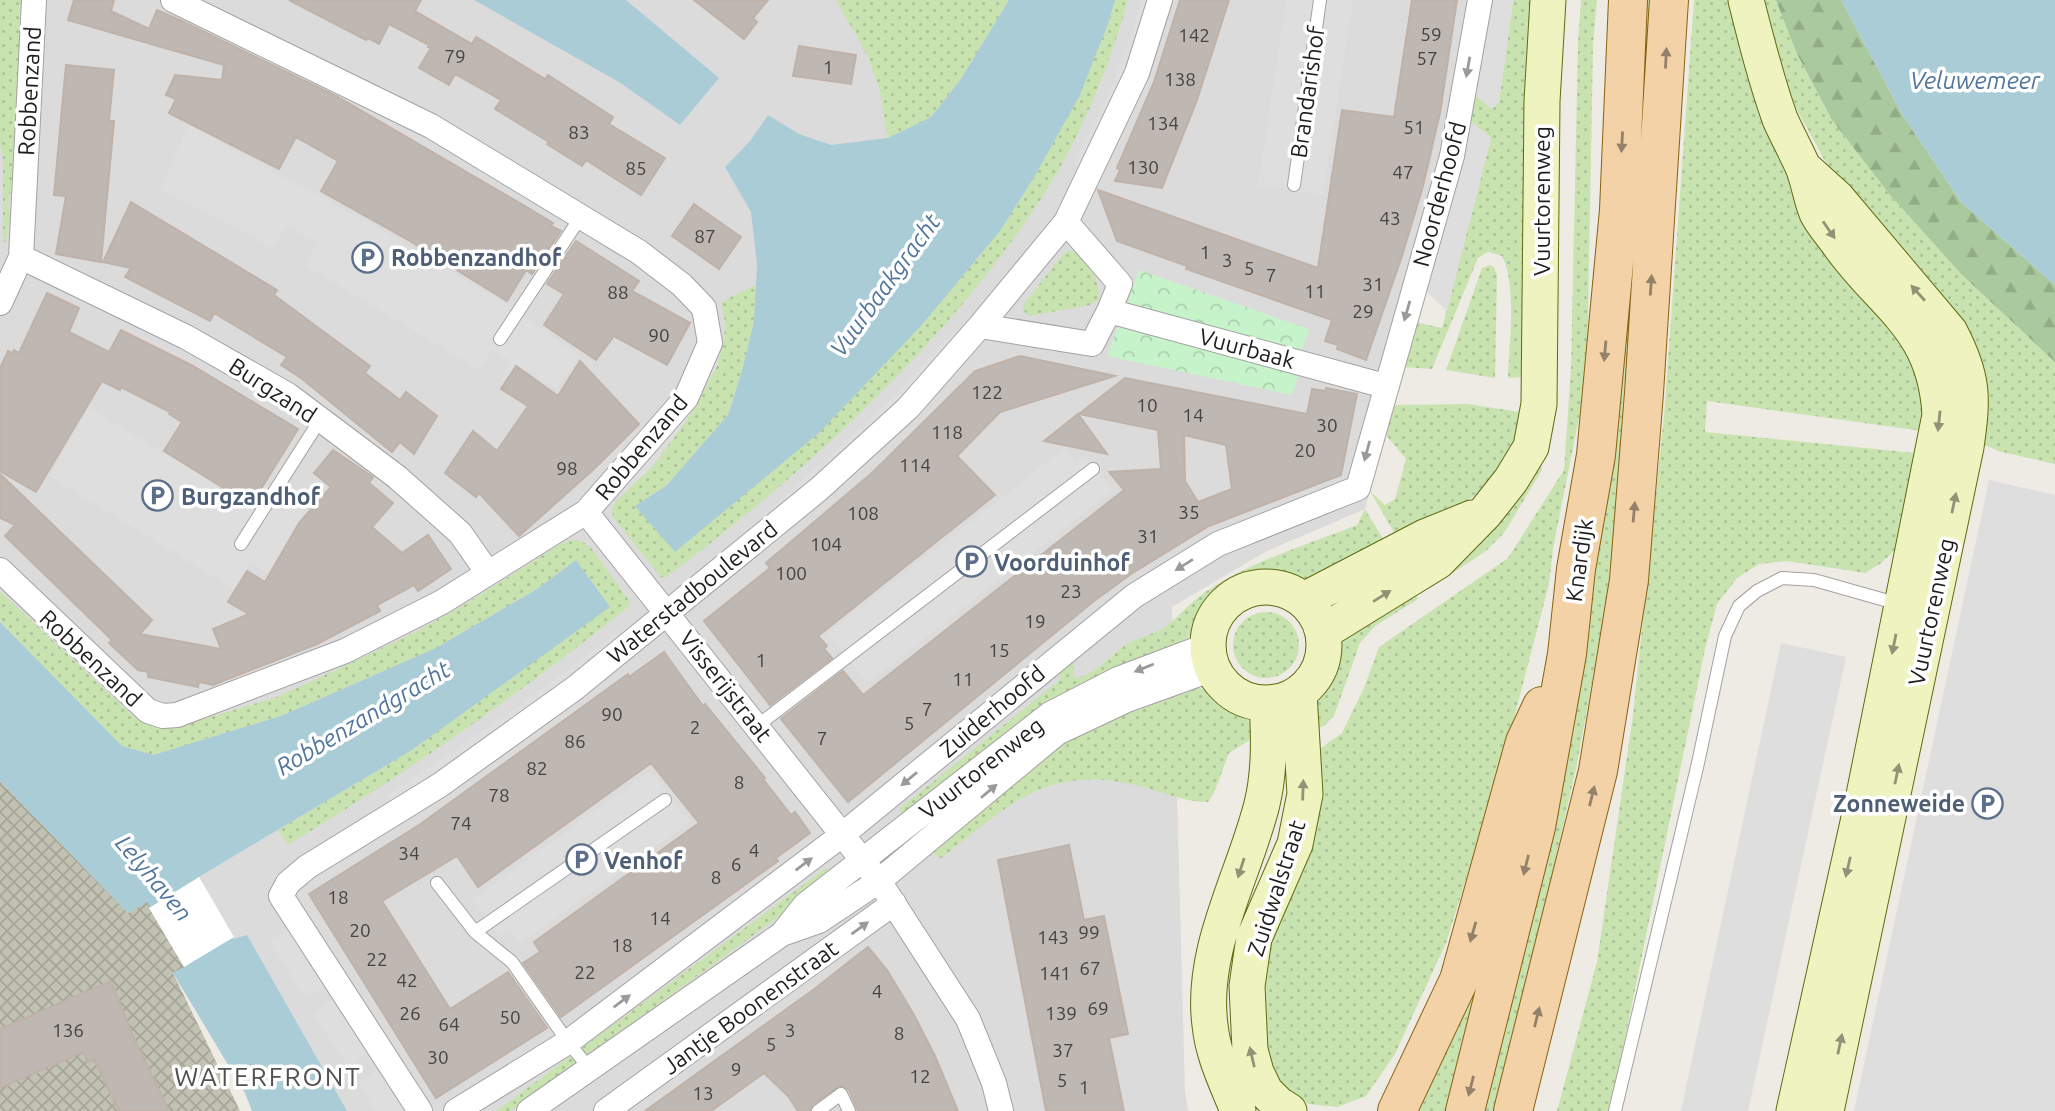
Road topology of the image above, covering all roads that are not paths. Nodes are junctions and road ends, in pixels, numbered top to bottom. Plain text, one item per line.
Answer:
1 (34, 0) edge
2 (173, 0) edge
3 (1160, 0) edge
4 (1320, 0) edge
5 (1480, 0) edge
6 (1548, 0) edge
7 (1628, 0) edge
8 (1669, 0) edge
9 (1746, 0) edge
10 (1294, 185) dead end
11 (580, 218) junction
12 (1066, 222) junction
13 (21, 257) junction
14 (0, 303) edge
15 (1109, 311) junction
16 (980, 326) junction
17 (500, 339) dead end
18 (1385, 386) junction
19 (320, 420) junction
20 (1093, 469) dead end
21 (586, 512) junction
22 (1485, 513) junction
23 (241, 544) dead end
24 (0, 570) edge
25 (488, 573) junction
26 (1304, 600) junction
27 (1916, 609) junction
28 (668, 612) junction
29 (1324, 632) junction
30 (1567, 654) junction
31 (1210, 657) junction
32 (1283, 698) junction
33 (757, 726) junction
34 (665, 800) dead end
35 (842, 835) junction
36 (864, 861) junction
37 (879, 881) junction
38 (437, 883) dead end
39 (894, 903) junction
40 (475, 932) junction
41 (782, 934) junction
42 (568, 1042) junction
43 (1215, 1052) junction
44 (589, 1068) junction
45 (1417, 1069) junction
46 (420, 1111) edge
47 (456, 1111) edge
48 (528, 1111) edge
49 (606, 1111) edge
50 (818, 1111) edge
51 (849, 1111) edge
52 (1001, 1111) edge
53 (1217, 1111) edge
54 (1238, 1111) edge
55 (1289, 1111) edge
56 (1368, 1111) edge
57 (1396, 1111) edge
58 (1465, 1111) edge
59 (1513, 1111) edge
60 (1615, 1111) edge
61 (1794, 1111) edge
62 (1826, 1111) edge

1 - 13 street, Robbenzand
2 - 11 street, Robbenzand
3 - 12 street, Waterstadboulevard
4 - 10 lane, Brandarishof
5 -> 18 street, Noorderhoofd
6 - 22 street, Vuurtorenweg
7 -> 30 main road, Knardijk
59 -> 8 main road
9 - 27 street, Vuurtorenweg
11 - 17 lane
11 - 21 street, Robbenzand
12 - 15 street
12 - 16 street, Waterstadboulevard
13 - 14 street, Robbenzand
13 - 19 street, Burgzand
15 - 16 street
15 - 18 street, Vuurbaak
16 - 28 street, Waterstadboulevard
18 -> 35 street, Zuiderhoofd
19 - 23 lane
19 - 25 street, Burgzand
20 - 33 lane
21 - 25 street, Robbenzand
21 - 28 street, Visserijstraat
22 - 26 street, Vuurtorenweg
29 -> 22 street, Vuurtorenweg
24 - 25 street, Robbenzand
26 - 29 street
26 - 31 street
27 - 60 lane
27 -> 61 street, Vuurtorenweg
62 -> 27 street, Vuurtorenweg
28 - 33 street, Visserijstraat
28 - 46 street, Waterstadboulevard
29 - 32 street
30 -> 45 main road
30 -> 58 main road, Knardijk
31 - 32 street
31 -> 36 street, Vuurtorenweg
37 -> 31 street, Vuurtorenweg
32 -> 43 street, Zuidwalstraat
55 -> 32 street, Zuidwalstraat
33 - 35 street, Visserijstraat
34 - 40 lane
35 - 36 street, Visserijstraat
42 -> 35 street, Zuiderhoofd
36 - 37 street, Visserijstraat
36 - 41 street, Vuurtorenweg
37 - 39 street, Visserijstraat
37 - 41 street, Vuurtorenweg
38 - 40 lane
49 -> 39 street, Jantje Boonenstraat
39 - 52 street, Visserijstraat
40 - 42 lane
41 - 44 street, Vuurtorenweg
42 - 44 lane
42 - 47 street
43 - 53 street, Zuidwalstraat
43 - 54 street, Zuidwalstraat
44 - 48 street, Vuurtorenweg
45 - 56 main road
45 - 57 main road
50 - 51 lane

